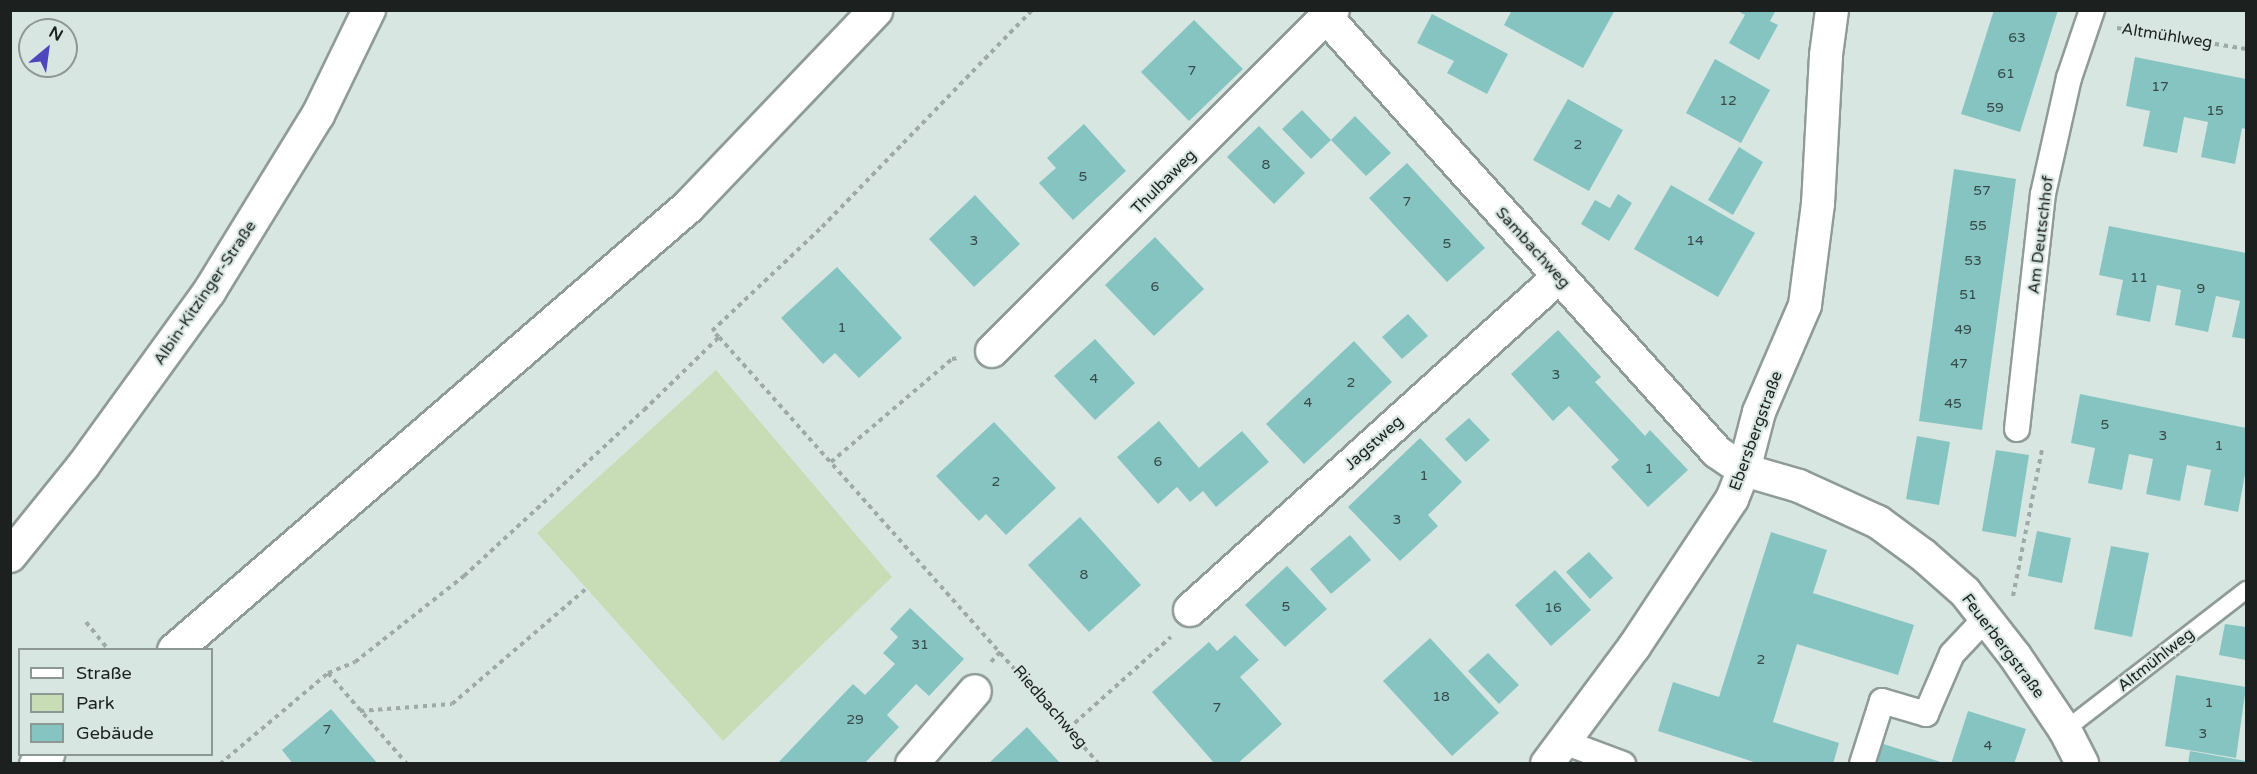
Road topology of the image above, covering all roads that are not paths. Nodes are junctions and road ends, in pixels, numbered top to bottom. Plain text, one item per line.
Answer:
1 (369, 10) edge
2 (875, 10) edge
3 (1832, 10) edge
4 (1331, 15) edge
5 (2090, 17) edge
6 (1559, 277) junction
7 (992, 351) road end
8 (2017, 429) road end
9 (1744, 470) junction
10 (10, 556) edge
11 (2247, 590) edge
12 (1190, 610) road end
13 (1985, 619) junction
14 (176, 648) edge
15 (975, 692) dead end
16 (2065, 730) junction
17 (1555, 753) edge
18 (912, 764) edge
19 (1623, 764) edge
20 (1862, 764) edge
21 (2082, 764) edge

1 - 10 street, Albin-Kitzinger-Straße
2 - 14 main road
3 - 9 street, Ebersbergstraße
4 - 6 street, Sambachweg
4 - 7 street, Thulbaweg
5 - 8 street, Am Deutschhof
6 - 9 street, Sambachweg
6 - 12 street, Jagstweg
9 - 13 street, Feuerbergstraße
9 - 17 street, Ebersbergstraße
11 - 16 lane, Altmühlweg
13 - 16 street, Feuerbergstraße
13 - 20 street
15 - 18 street
16 - 21 street, Feuerbergstraße
17 - 19 street

